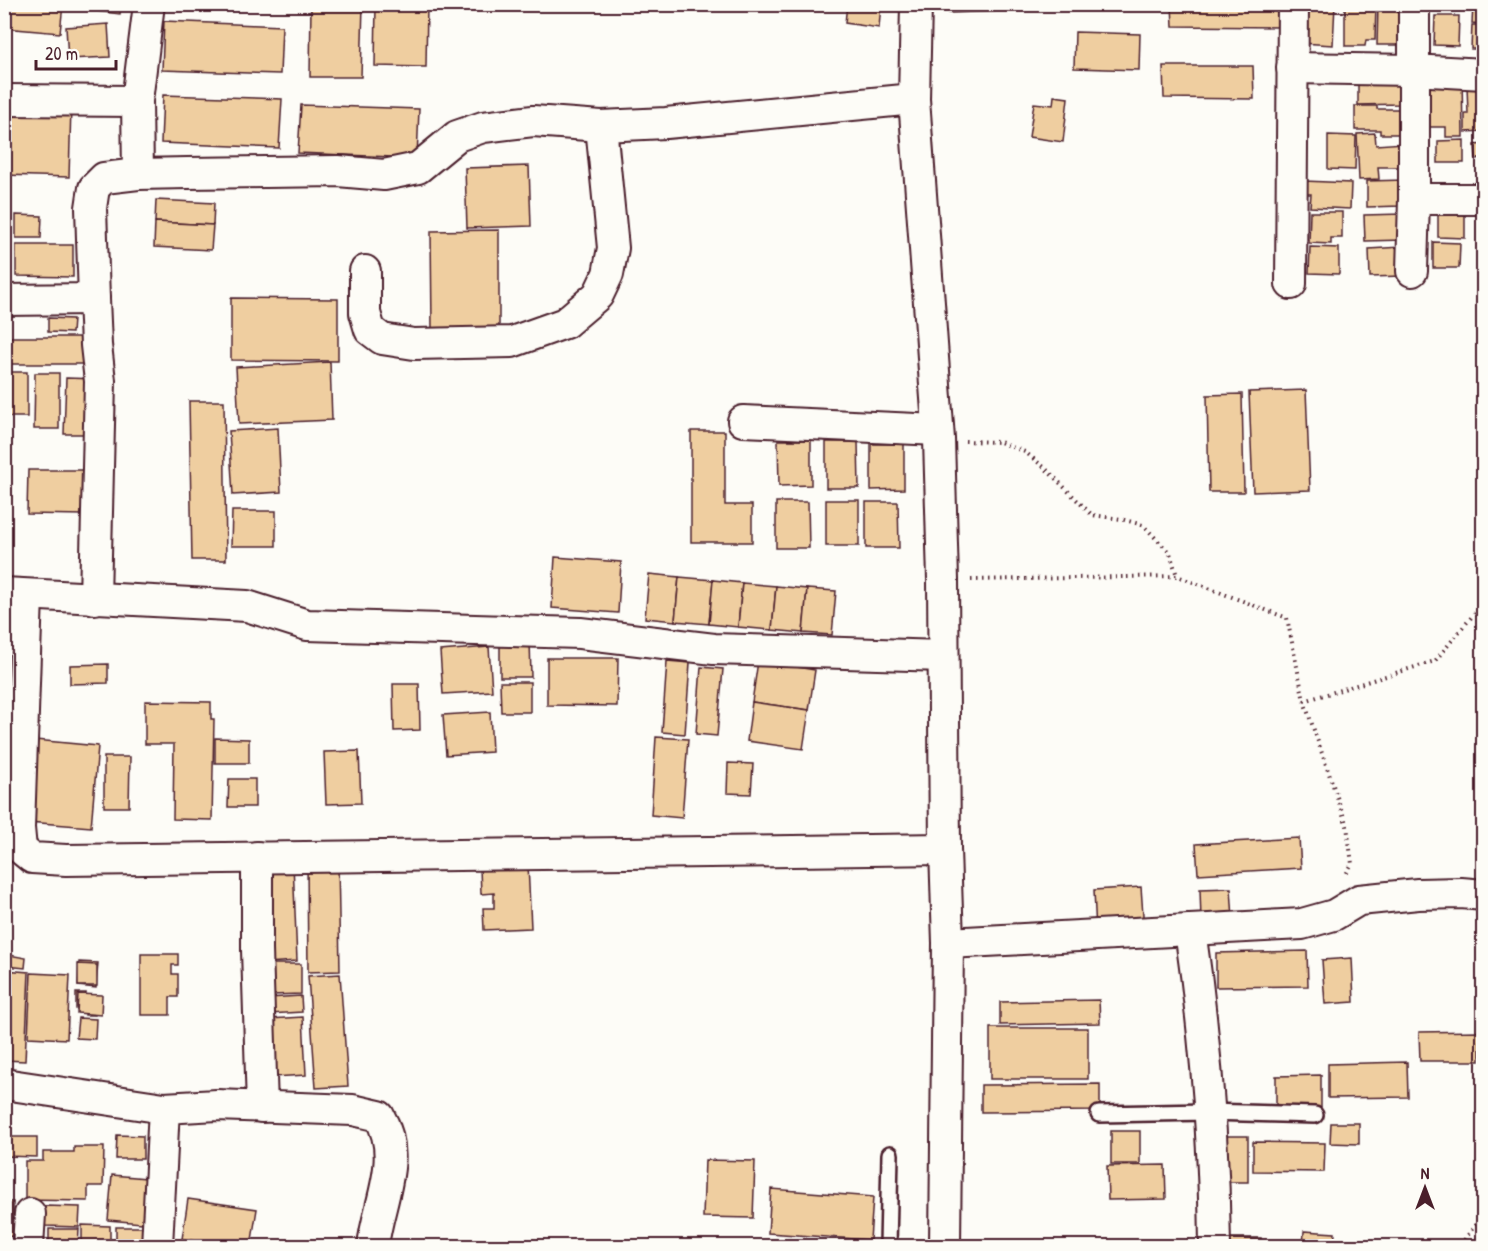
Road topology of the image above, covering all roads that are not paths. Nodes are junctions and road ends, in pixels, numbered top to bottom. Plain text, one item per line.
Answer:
1 (149, 4) edge
2 (916, 4) edge
3 (1293, 4) edge
4 (1414, 4) edge
5 (1292, 68) junction
6 (1412, 70) junction
7 (1484, 74) edge
8 (914, 99) junction
9 (4, 100) edge
10 (137, 101) junction
11 (601, 126) junction
12 (138, 174) junction
13 (1414, 199) junction
14 (1484, 199) edge
15 (364, 271) dead end
16 (1412, 271) dead end
17 (1292, 284) dead end
18 (94, 298) junction
19 (4, 300) edge
20 (743, 420) dead end
21 (939, 435) junction
22 (16, 594) edge
23 (95, 599) junction
24 (943, 656) junction
25 (945, 849) junction
26 (257, 857) junction
27 (1484, 895) edge
28 (1190, 930) junction
29 (948, 943) junction
30 (4, 1084) edge
31 (262, 1107) junction
32 (165, 1108) junction
33 (1208, 1112) junction
34 (1099, 1114) dead end
35 (1315, 1115) dead end
36 (890, 1154) dead end
37 (30, 1214) dead end
38 (28, 1246) edge
39 (157, 1246) edge
40 (373, 1246) edge
41 (888, 1246) edge
42 (945, 1246) edge
43 (1215, 1246) edge

1 - 10 street
2 - 8 street
3 - 5 street
4 - 6 street
5 - 6 street
5 - 17 street
6 - 7 street
6 - 13 street
8 - 11 street
8 - 21 street
9 - 10 street
10 - 12 street
11 - 12 street
11 - 15 street
12 - 18 street
13 - 14 street
13 - 16 street
18 - 19 street
18 - 23 street
20 - 21 street
21 - 24 street
22 - 23 street
22 - 26 street
23 - 24 street
24 - 25 street
25 - 26 street
25 - 29 street
26 - 31 street
27 - 28 street
28 - 29 street
28 - 33 street
29 - 42 street
30 - 32 street
31 - 32 street
31 - 40 street
32 - 39 street
33 - 34 lane
33 - 35 lane
33 - 43 street
36 - 41 lane
37 - 38 street

